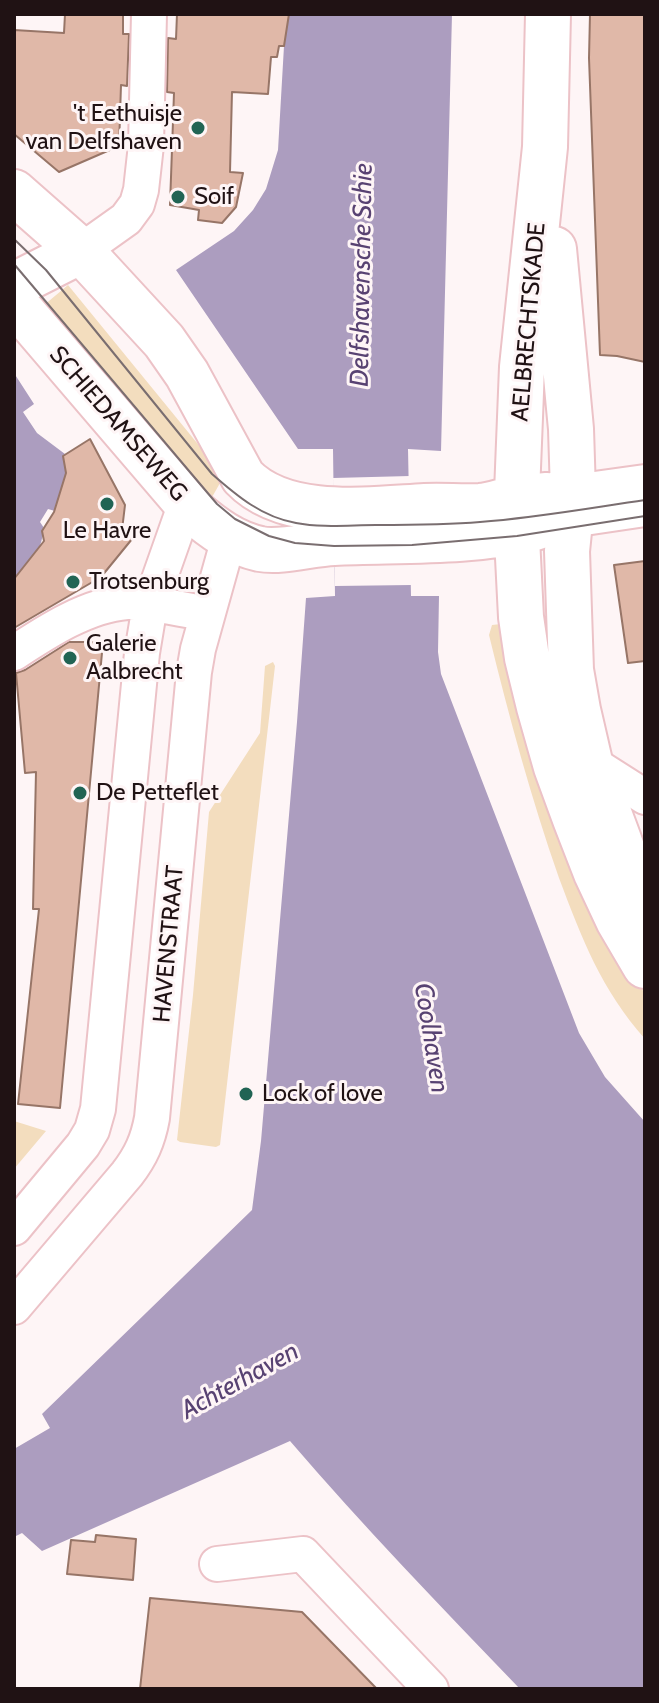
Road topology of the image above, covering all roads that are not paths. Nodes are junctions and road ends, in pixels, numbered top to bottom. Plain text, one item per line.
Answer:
1 (149, 14) edge
2 (548, 14) edge
3 (545, 147) junction
4 (14, 192) edge
5 (81, 251) junction
6 (14, 285) edge
7 (14, 302) edge
8 (243, 477) junction
9 (645, 482) edge
10 (186, 503) junction
11 (572, 506) junction
12 (645, 509) edge
13 (517, 515) junction
14 (334, 526) junction
15 (229, 538) junction
16 (150, 605) junction
17 (207, 614) junction
18 (14, 653) edge
19 (590, 762) junction
20 (645, 797) edge
21 (645, 910) edge
22 (645, 966) edge
23 (14, 1228) edge
24 (14, 1307) edge
25 (217, 1564) dead end
26 (431, 1689) edge

1 - 5 street
2 - 3 street, AELBRECHTSKADE
3 - 11 street, AELBRECHTSKADE
3 - 13 street, AELBRECHTSKADE
4 - 5 street, SCHIEDAMSEWEG
5 - 6 street
5 - 8 street, SCHIEDAMSEWEG
7 - 10 street, SCHIEDAMSEWEG
8 - 14 street, SCHIEDAMSEWEG
8 - 15 street
9 - 11 street
10 - 15 street, SCHIEDAMSEWEG
10 - 16 street
11 - 12 street
11 - 13 street, SCHIEDAMSEWEG
11 - 19 street, AELBRECHTSKADE
13 - 14 street, SCHIEDAMSEWEG
13 - 22 street, AELBRECHTSKADE
14 - 15 street, SCHIEDAMSEWEG
15 - 17 street, HAVENSTRAAT
16 - 17 street
16 - 18 street
16 - 23 street
17 - 24 street, HAVENSTRAAT
19 - 20 street
19 - 21 street, AELBRECHTSKADE
25 - 26 street

